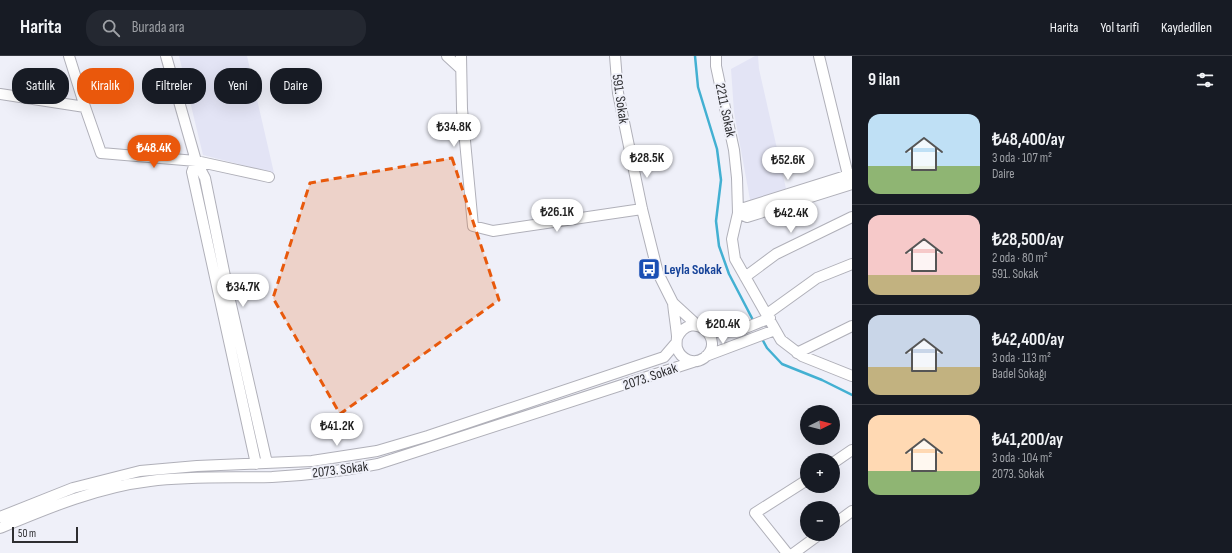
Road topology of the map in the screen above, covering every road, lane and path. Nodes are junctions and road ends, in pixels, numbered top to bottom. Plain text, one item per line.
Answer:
1 (69, 56) edge
2 (166, 56) edge
3 (447, 56) edge
4 (461, 56) edge
5 (615, 56) edge
6 (716, 56) edge
7 (819, 56) edge
8 (460, 68) junction
9 (0, 94) edge
10 (85, 107) junction
11 (196, 161) junction
12 (269, 177) dead end
13 (850, 178) edge
14 (642, 209) junction
15 (738, 213) junction
16 (852, 217) edge
17 (852, 264) edge
18 (745, 277) junction
19 (673, 303) junction
20 (767, 318) junction
21 (697, 326) junction
22 (852, 326) edge
23 (773, 331) junction
24 (708, 332) junction
25 (677, 341) junction
26 (797, 353) junction
27 (706, 356) junction
28 (696, 361) junction
29 (852, 376) edge
30 (852, 450) edge
31 (840, 458) edge
32 (267, 463) junction
33 (256, 464) junction
34 (800, 485) edge
35 (852, 511) edge
36 (0, 517) edge
37 (840, 520) edge
38 (0, 528) edge
39 (810, 541) edge
40 (787, 553) edge
41 (794, 553) edge

1 - 10 street
2 - 11 street
3 - 8 street
4 - 8 street
5 - 14 street, 591. Sokak
6 - 15 street, 2211. Sokak
7 - 13 street
8 - 14 street
9 - 10 street
10 - 11 street
11 - 12 street
11 - 32 street
11 - 33 street
13 - 15 street
14 - 19 street, 591. Sokak
15 - 18 street, 2211. Sokak
16 - 18 street
17 - 20 street
18 - 20 street, 2211. Sokak
19 - 21 street
19 - 25 street
20 - 23 street, 2211. Sokak
20 - 24 street
21 - 24 street
21 - 25 street
22 - 26 street
23 - 26 street
23 - 27 street
24 - 27 street
25 - 28 street
25 - 32 street, 2073. Sokak
26 - 29 street
27 - 28 street
28 - 38 street, 2073. Sokak
30 - 31 street
32 - 33 street, 2073. Sokak
33 - 36 street, 2073. Sokak
34 - 40 street
35 - 37 street
39 - 41 street

